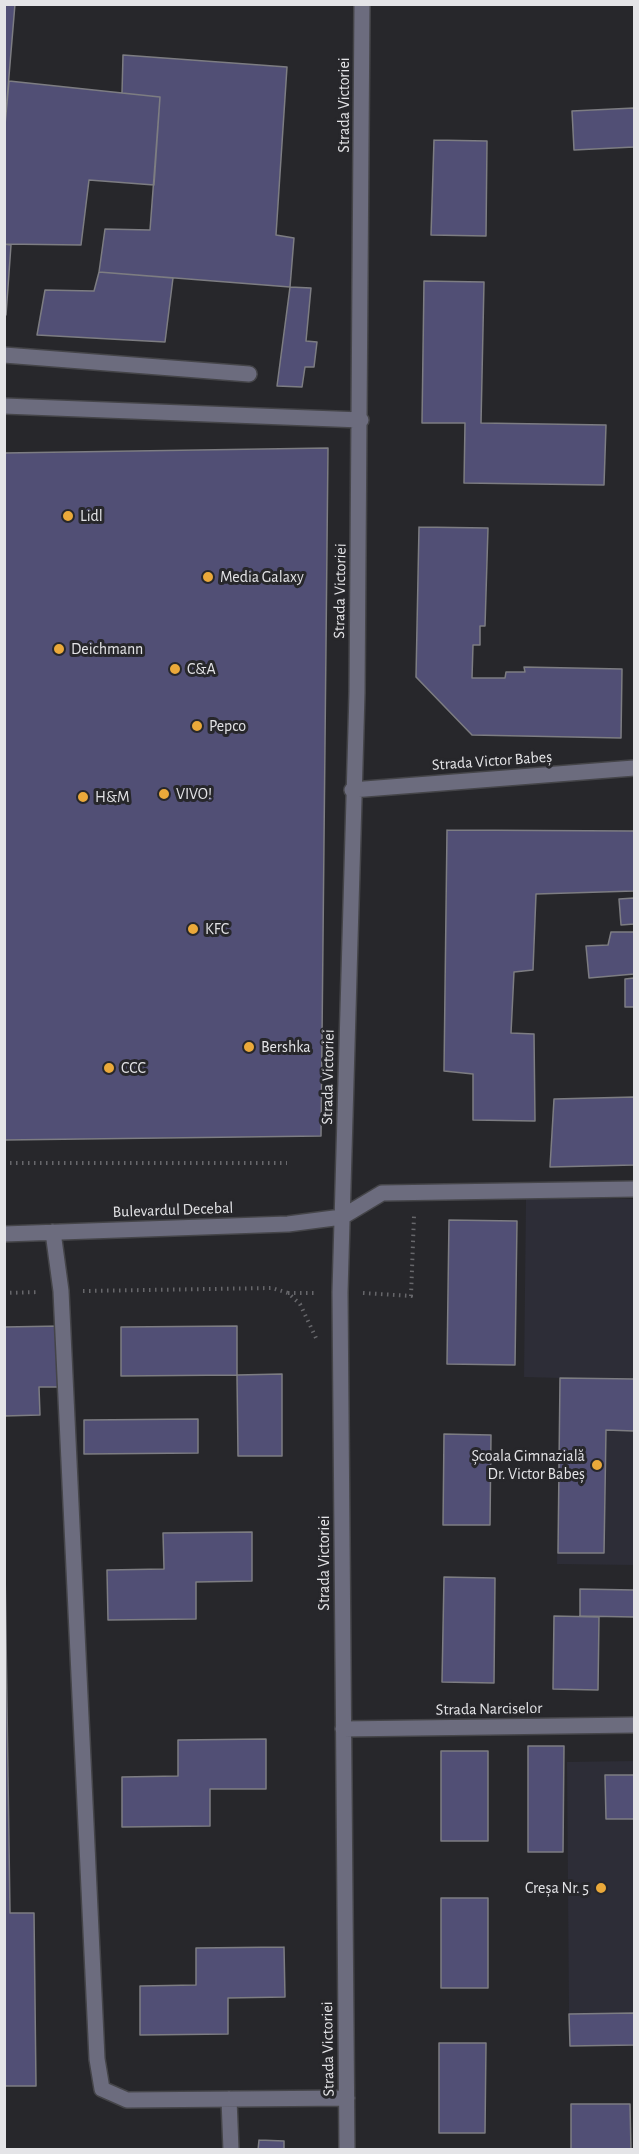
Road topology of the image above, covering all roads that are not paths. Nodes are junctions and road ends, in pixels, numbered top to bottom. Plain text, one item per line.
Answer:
1 (362, 4) edge
2 (4, 355) edge
3 (249, 374) dead end
4 (4, 406) edge
5 (361, 420) junction
6 (634, 768) edge
7 (352, 790) junction
8 (634, 1189) edge
9 (342, 1217) junction
10 (53, 1232) junction
11 (4, 1234) edge
12 (634, 1725) edge
13 (344, 1729) junction
14 (347, 2098) junction
15 (229, 2099) junction
16 (231, 2150) edge
17 (347, 2150) edge

1 - 5 street, Strada Victoriei
2 - 3 street
4 - 5 street
5 - 7 street, Strada Victoriei
6 - 7 street, Strada Victor Babeș
7 - 9 street, Strada Victoriei
8 - 9 street
9 - 10 street, Bulevardul Decebal
9 - 13 street, Strada Victoriei
10 - 11 street, Bulevardul Decebal
10 - 15 street
12 - 13 street, Strada Narciselor
13 - 14 street, Strada Victoriei
14 - 15 street
14 - 17 street, Strada Victoriei
15 - 16 street

